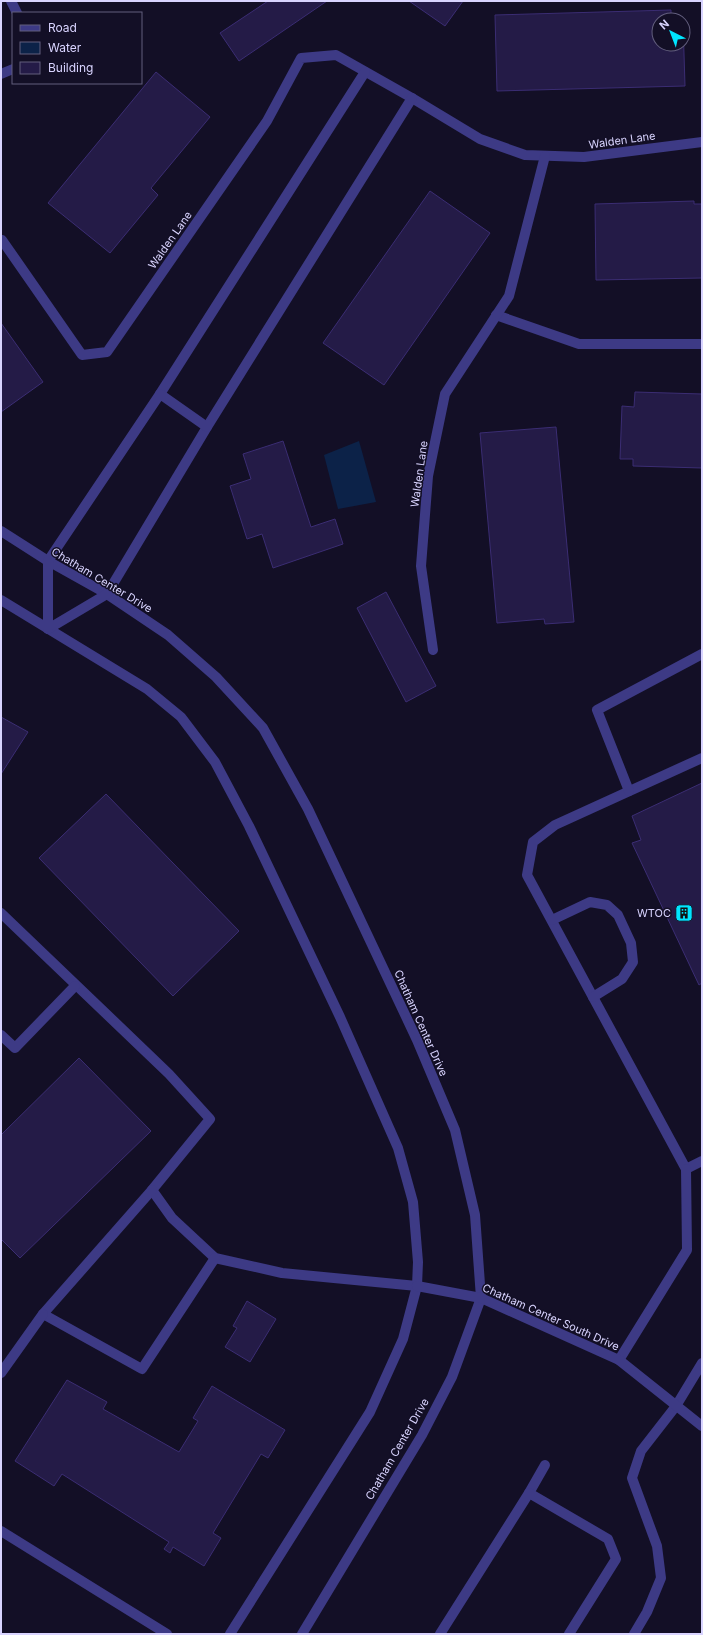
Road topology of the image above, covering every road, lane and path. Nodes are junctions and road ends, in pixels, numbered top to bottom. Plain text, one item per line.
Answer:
1 (11, 1) edge
2 (16, 12) edge
3 (12, 69) edge
4 (365, 72) junction
5 (1, 74) edge
6 (412, 98) junction
7 (702, 142) edge
8 (545, 156) junction
9 (2, 240) dead end
10 (496, 315) junction
11 (702, 344) edge
12 (160, 394) junction
13 (207, 427) junction
14 (1, 531) edge
15 (48, 561) junction
16 (107, 594) junction
17 (1, 600) edge
18 (48, 629) junction
19 (433, 650) dead end
20 (702, 654) edge
21 (702, 758) edge
22 (629, 791) junction
23 (1, 913) edge
24 (552, 920) junction
25 (75, 986) junction
26 (593, 997) junction
27 (1, 1035) edge
28 (702, 1161) edge
29 (686, 1169) junction
30 (152, 1190) junction
31 (215, 1258) junction
32 (416, 1286) junction
33 (481, 1298) junction
34 (43, 1314) junction
35 (619, 1360) junction
36 (702, 1363) edge
37 (1, 1373) edge
38 (676, 1406) junction
39 (702, 1426) edge
40 (545, 1465) dead end
41 (529, 1493) junction
42 (1, 1531) edge
43 (167, 1634) edge
44 (230, 1634) edge
45 (302, 1634) edge
46 (440, 1634) edge
47 (569, 1634) edge
48 (634, 1634) edge

1 - 2 street
3 - 5 street
4 - 6 street, Walden Lane
4 - 9 street, Walden Lane
4 - 12 street
6 - 8 street, Walden Lane
6 - 13 street
7 - 8 street, Walden Lane
8 - 10 street, Walden Lane
10 - 11 street
10 - 19 street, Walden Lane
12 - 13 street
12 - 15 street
13 - 16 street
14 - 15 street, Chatham Center Drive
15 - 16 street, Chatham Center Drive
15 - 18 street
16 - 18 street
16 - 33 street, Chatham Center Drive
17 - 18 street
18 - 32 street
20 - 22 street
21 - 22 street
22 - 24 street
23 - 25 street
24 - 26 street
24 - 26 street
25 - 27 street
25 - 30 street
26 - 29 street
28 - 29 street
29 - 35 street
30 - 31 street
30 - 34 street
31 - 32 street, Chatham Center South Drive
31 - 34 street
32 - 33 street, Chatham Center South Drive
32 - 44 street
33 - 35 street, Chatham Center South Drive
33 - 45 street, Chatham Center Drive
34 - 37 street
35 - 38 street, Chatham Center South Drive
36 - 38 street
38 - 39 street, Chatham Center South Drive
38 - 48 street
40 - 41 street
41 - 46 street
41 - 47 street
42 - 43 street

